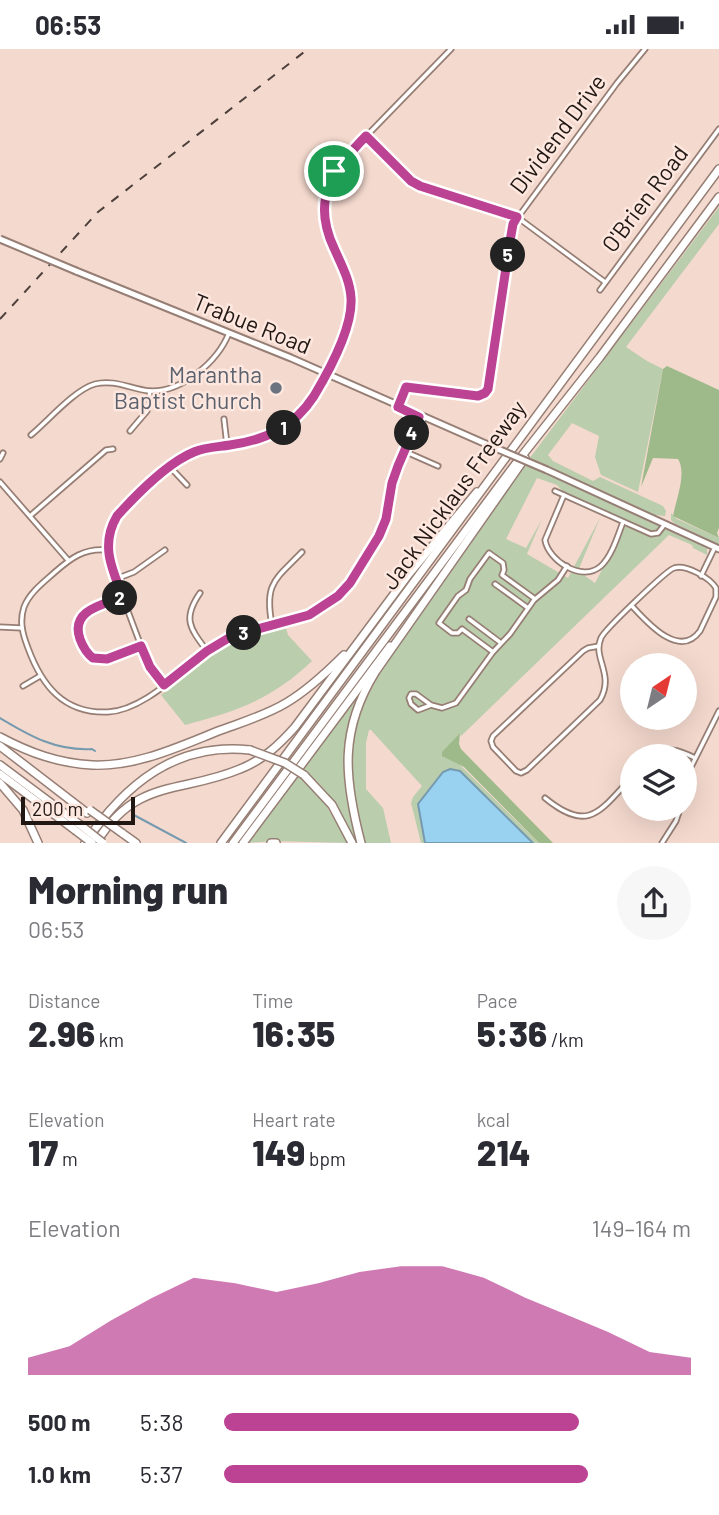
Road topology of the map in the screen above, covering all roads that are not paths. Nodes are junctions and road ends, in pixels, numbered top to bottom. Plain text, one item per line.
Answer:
1 (451, 49) edge
2 (645, 49) edge
3 (719, 129) edge
4 (366, 136) junction
5 (719, 169) edge
6 (719, 197) edge
7 (517, 217) junction
8 (0, 239) edge
9 (605, 282) junction
10 (600, 290) dead end
11 (229, 333) junction
12 (326, 373) junction
13 (150, 391) junction
14 (398, 407) junction
15 (419, 417) junction
16 (224, 419) dead end
17 (130, 431) dead end
18 (31, 435) dead end
19 (537, 440) junction
20 (227, 446) junction
21 (113, 449) dead end
22 (404, 451) junction
23 (3, 453) dead end
24 (0, 459) edge
25 (504, 460) junction
26 (438, 466) dead end
27 (170, 467) junction
28 (0, 482) edge
29 (187, 485) dead end
30 (555, 491) dead end
31 (564, 495) junction
32 (30, 516) junction
33 (623, 522) junction
34 (665, 523) junction
35 (717, 548) edge
36 (107, 549) junction
37 (165, 550) dead end
38 (302, 552) dead end
39 (68, 561) junction
40 (567, 566) junction
41 (701, 576) junction
42 (116, 579) junction
43 (495, 585) dead end
44 (200, 593) dead end
45 (123, 597) junction
46 (535, 599) junction
47 (632, 606) junction
48 (528, 608) junction
49 (413, 619) junction
50 (469, 619) dead end
51 (272, 625) junction
52 (0, 627) edge
53 (22, 628) junction
54 (360, 640) junction
55 (502, 643) junction
56 (141, 646) junction
57 (599, 646) junction
58 (207, 651) junction
59 (494, 652) junction
60 (40, 676) junction
61 (164, 685) junction
62 (23, 686) dead end
63 (431, 705) junction
64 (719, 711) edge
65 (0, 737) edge
66 (0, 746) edge
67 (697, 754) edge
68 (0, 765) edge
69 (0, 774) edge
70 (0, 783) edge
71 (620, 788) edge
72 (545, 798) dead end
73 (676, 821) edge
74 (77, 827) junction
75 (121, 835) junction
76 (38, 843) edge
77 (85, 843) edge
78 (94, 843) edge
79 (103, 843) edge
80 (128, 843) edge
81 (136, 843) edge
82 (220, 843) edge
83 (233, 843) edge
84 (243, 843) edge
85 (352, 843) edge
86 (361, 843) edge
87 (662, 843) edge

1 - 4 street
2 - 7 street, Dividend Drive
3 - 9 street, O'Brien Road
4 - 7 street
4 - 12 street
5 - 25 highway, Jack Nicklaus Freeway
6 - 19 highway, Jack Nicklaus Freeway
7 - 9 street
7 - 14 street, Dividend Drive
8 - 11 main road, Trabue Road, bridge
9 - 10 street, O'Brien Road
11 - 12 main road, Trabue Road
11 - 13 street
12 - 14 main road, Trabue Road
12 - 20 street
13 - 17 street
13 - 18 street
14 - 15 main road, Trabue Road
15 - 22 street
15 - 34 main road, Trabue Road, bridge
16 - 20 street
19 - 49 highway
19 - 83 highway, Jack Nicklaus Freeway
20 - 27 street
21 - 32 street
22 - 26 street
22 - 51 street
23 - 24 street
25 - 54 highway
25 - 82 highway, Jack Nicklaus Freeway
27 - 29 street
27 - 36 street
28 - 32 street
30 - 31 street
31 - 33 street
31 - 40 street
32 - 39 street
33 - 34 street
33 - 40 street
34 - 35 main road, Trabue Road
35 - 41 street
36 - 39 street
36 - 42 street
37 - 42 street
38 - 51 street
39 - 53 street
40 - 46 street
41 - 47 street
41 - 47 street
42 - 45 street
43 - 48 street
44 - 58 street
45 - 56 street
45 - 56 street
46 - 48 street
46 - 59 street
47 - 57 street
48 - 55 street
49 - 84 highway
49 - 86 highway
50 - 55 street
51 - 58 street
52 - 53 street
53 - 60 street
54 - 65 highway
54 - 78 highway
55 - 59 street
56 - 61 street
57 - 57 street
58 - 61 street
59 - 63 street
60 - 61 street
60 - 62 street
63 - 63 street
64 - 67 street
66 - 75 highway, bridge
68 - 74 highway
69 - 74 highway
70 - 76 highway
71 - 72 street
73 - 87 street
74 - 78 highway, bridge
74 - 79 highway, bridge
75 - 80 highway
75 - 81 highway
77 - 85 highway, bridge

